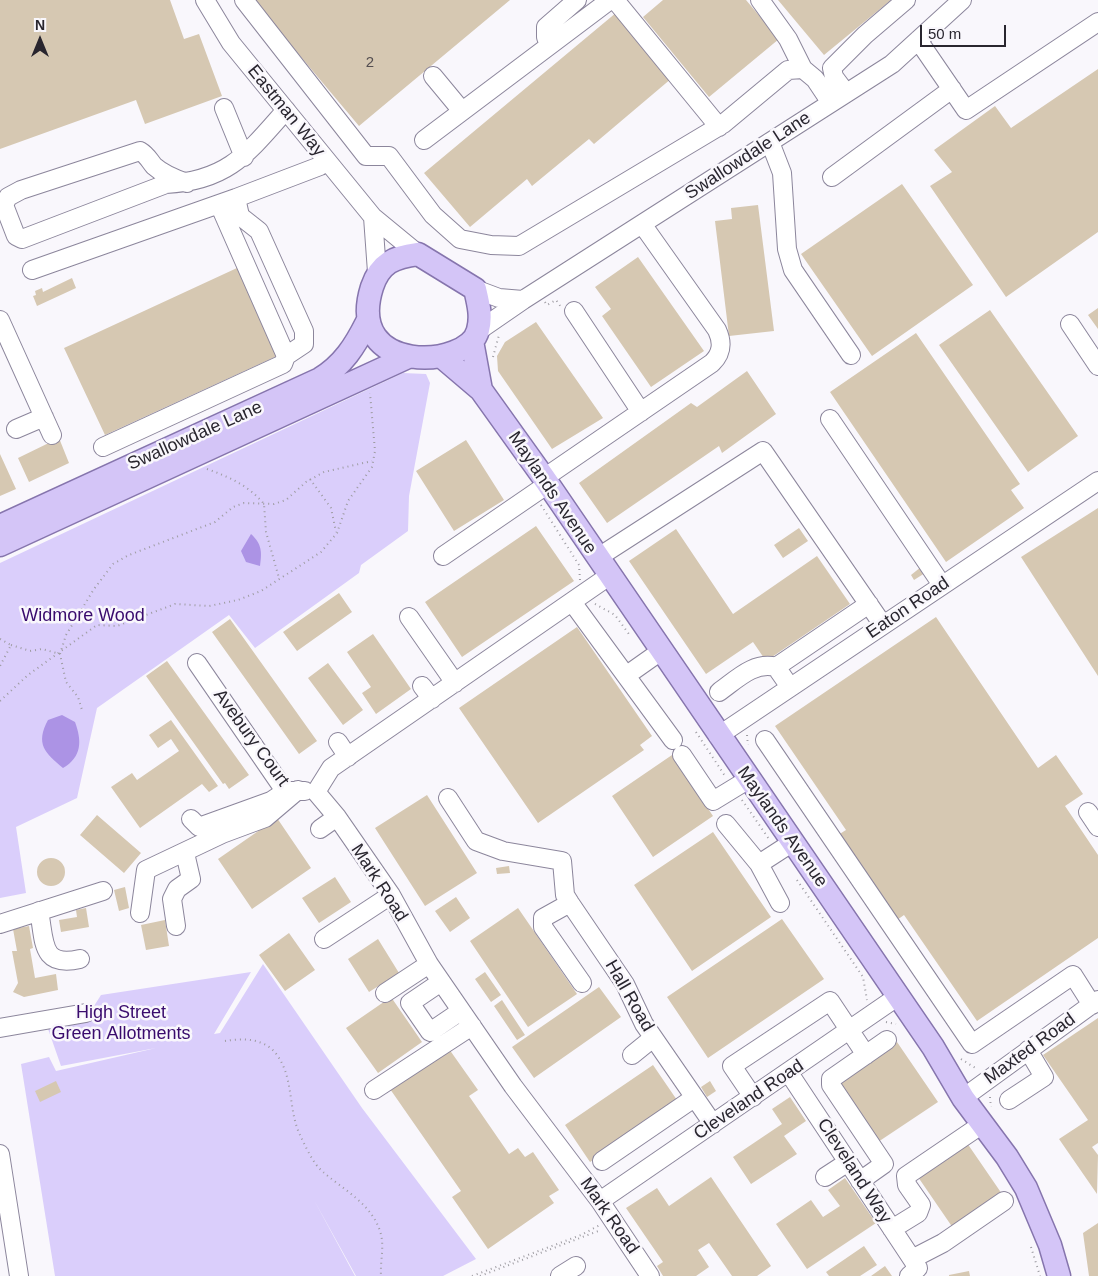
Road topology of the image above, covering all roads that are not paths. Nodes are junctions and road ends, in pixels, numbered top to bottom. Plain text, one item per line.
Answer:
1 (205, 0) edge
2 (244, 0) edge
3 (577, 0) edge
4 (610, 0) edge
5 (615, 0) edge
6 (760, 0) edge
7 (906, 0) edge
8 (962, 0) edge
9 (1098, 22) edge
10 (918, 40) junction
11 (549, 45) junction
12 (803, 69) junction
13 (433, 76) dead end
14 (952, 89) junction
15 (846, 93) junction
16 (831, 103) junction
17 (224, 108) dead end
18 (286, 110) junction
19 (462, 111) junction
20 (719, 127) junction
21 (424, 140) dead end
22 (770, 142) junction
23 (244, 157) junction
24 (326, 161) junction
25 (832, 177) dead end
26 (187, 183) junction
27 (236, 198) junction
28 (219, 204) junction
29 (373, 217) junction
30 (642, 224) junction
31 (418, 254) junction
32 (32, 270) dead end
33 (377, 272) junction
34 (475, 289) junction
35 (523, 300) junction
36 (566, 308) road end
37 (367, 322) junction
38 (1070, 324) dead end
39 (1, 326) edge
40 (475, 336) junction
41 (851, 355) dead end
42 (286, 356) junction
43 (441, 356) junction
44 (408, 357) junction
45 (1098, 366) edge
46 (481, 390) junction
47 (641, 412) junction
48 (44, 417) junction
49 (830, 419) dead end
50 (16, 429) dead end
51 (52, 435) dead end
52 (103, 447) dead end
53 (1098, 481) edge
54 (542, 485) junction
55 (87, 506) junction
56 (0, 526) edge
57 (0, 544) edge
58 (0, 556) edge
59 (442, 556) dead end
60 (603, 567) junction
61 (942, 586) junction
62 (572, 602) junction
63 (869, 604) junction
64 (409, 617) dead end
65 (883, 625) junction
66 (661, 650) junction
67 (198, 663) dead end
68 (776, 667) junction
69 (626, 675) junction
70 (455, 683) junction
71 (790, 688) junction
72 (719, 692) dead end
73 (718, 736) junction
74 (765, 740) dead end
75 (338, 742) dead end
76 (348, 756) junction
77 (749, 779) junction
78 (300, 791) junction
79 (448, 798) dead end
80 (1088, 812) dead end
81 (336, 817) junction
82 (191, 819) dead end
83 (726, 824) dead end
84 (1098, 827) edge
85 (320, 829) dead end
86 (793, 842) junction
87 (185, 853) junction
88 (759, 864) junction
89 (103, 891) dead end
90 (391, 896) junction
91 (570, 903) junction
92 (780, 903) dead end
93 (39, 911) junction
94 (140, 913) dead end
95 (0, 924) edge
96 (176, 926) dead end
97 (324, 939) dead end
98 (80, 959) dead end
99 (429, 964) junction
100 (441, 982) junction
101 (582, 983) dead end
102 (385, 993) dead end
103 (897, 997) junction
104 (1095, 1003) edge
105 (461, 1011) junction
106 (86, 1013) dead end
107 (472, 1026) junction
108 (0, 1028) edge
109 (849, 1031) junction
110 (654, 1038) junction
111 (887, 1040) dead end
112 (1028, 1050) junction
113 (632, 1055) dead end
114 (866, 1055) junction
115 (789, 1073) junction
116 (374, 1090) dead end
117 (694, 1098) junction
118 (963, 1098) junction
119 (1009, 1100) dead end
120 (753, 1101) junction
121 (713, 1124) junction
122 (981, 1124) junction
123 (0, 1154) edge
124 (602, 1161) dead end
125 (848, 1162) junction
126 (825, 1177) dead end
127 (860, 1181) junction
128 (600, 1201) junction
129 (1004, 1201) dead end
130 (4, 1204) edge
131 (892, 1229) junction
132 (576, 1266) dead end
133 (913, 1268) edge
134 (19, 1276) edge
135 (560, 1276) edge
136 (650, 1276) edge
137 (1059, 1276) edge

1 - 18 street, Eastman Way
2 - 20 street
3 - 11 street
4 - 11 street
5 - 20 street
6 - 12 street
7 - 15 street
8 - 10 street, Swallowdale Lane
9 - 14 street
10 - 14 street
10 - 15 street, Swallowdale Lane
11 - 19 street
12 - 16 street
12 - 20 street
13 - 19 street
14 - 25 street
15 - 16 street, Swallowdale Lane
16 - 22 street, Swallowdale Lane
17 - 23 street
18 - 23 street
18 - 24 street, Eastman Way
19 - 21 street
22 - 30 street, Swallowdale Lane
22 - 41 street
23 - 26 street
24 - 27 street
24 - 29 street, Eastman Way
26 - 26 street
27 - 28 street
27 - 42 street
28 - 32 street
28 - 42 street
29 - 31 street, Eastman Way
29 - 33 street
30 - 35 street, Swallowdale Lane
30 - 47 street
31 - 33 main road
31 - 34 main road
33 - 37 main road
34 - 35 street
34 - 40 main road
35 - 40 street, Swallowdale Lane
36 - 47 street
37 - 44 main road
37 - 56 main road, Swallowdale Lane
38 - 45 street
39 - 48 street
40 - 43 main road
40 - 46 main road, Maylands Avenue
42 - 52 street
43 - 44 main road
43 - 46 main road, Maylands Avenue
44 - 55 main road, Swallowdale Lane
46 - 54 main road, Maylands Avenue
47 - 54 street
48 - 50 street
48 - 51 street
49 - 61 street
53 - 61 street, Eaton Road
54 - 59 street
54 - 60 main road, Maylands Avenue
55 - 57 main road, Swallowdale Lane
55 - 58 main road, Swallowdale Lane
60 - 62 street
60 - 63 street
60 - 66 main road, Maylands Avenue
61 - 65 street, Eaton Road
62 - 69 street
62 - 70 street
63 - 65 street
63 - 68 street
64 - 70 street
65 - 71 street, Eaton Road
66 - 69 street
66 - 73 main road, Maylands Avenue
67 - 78 street, Avebury Court
68 - 71 street
68 - 72 street
69 - 77 street
70 - 76 street
71 - 73 street, Eaton Road
73 - 77 main road, Maylands Avenue
74 - 104 street
75 - 76 street
76 - 78 street
77 - 86 main road, Maylands Avenue
78 - 81 street, Mark Road
78 - 82 street
78 - 87 street
79 - 91 street, Hall Road
80 - 84 street
81 - 85 street
81 - 90 street, Mark Road
83 - 88 street
86 - 88 street
86 - 103 main road, Maylands Avenue
87 - 94 street
87 - 96 street
88 - 92 street
89 - 93 street
90 - 97 street
90 - 99 street, Mark Road
91 - 101 street
91 - 110 street, Hall Road
93 - 95 street
93 - 98 street
99 - 100 street, Mark Road
99 - 102 street
100 - 105 street, Mark Road
100 - 105 street
103 - 109 street, Cleveland Road
103 - 118 main road, Maylands Avenue
104 - 112 street, Maxted Road
105 - 107 street, Mark Road
106 - 108 street
107 - 116 street
107 - 128 street, Mark Road
109 - 114 street
109 - 115 street, Cleveland Road
109 - 120 street
110 - 113 street
110 - 117 street, Hall Road
111 - 114 street
112 - 118 street, Maxted Road
112 - 119 street
114 - 127 street
115 - 120 street, Cleveland Road
115 - 125 street, Cleveland Way
117 - 121 street, Hall Road
117 - 124 street
118 - 122 main road, Maylands Avenue
120 - 121 street, Cleveland Road
121 - 128 street, Cleveland Road
122 - 131 street
122 - 137 main road, Maylands Avenue
123 - 130 street
125 - 126 street
125 - 127 street, Cleveland Way
127 - 131 street, Cleveland Way
128 - 136 street, Mark Road
129 - 133 street
130 - 134 street
131 - 133 street, Cleveland Way
132 - 135 street

